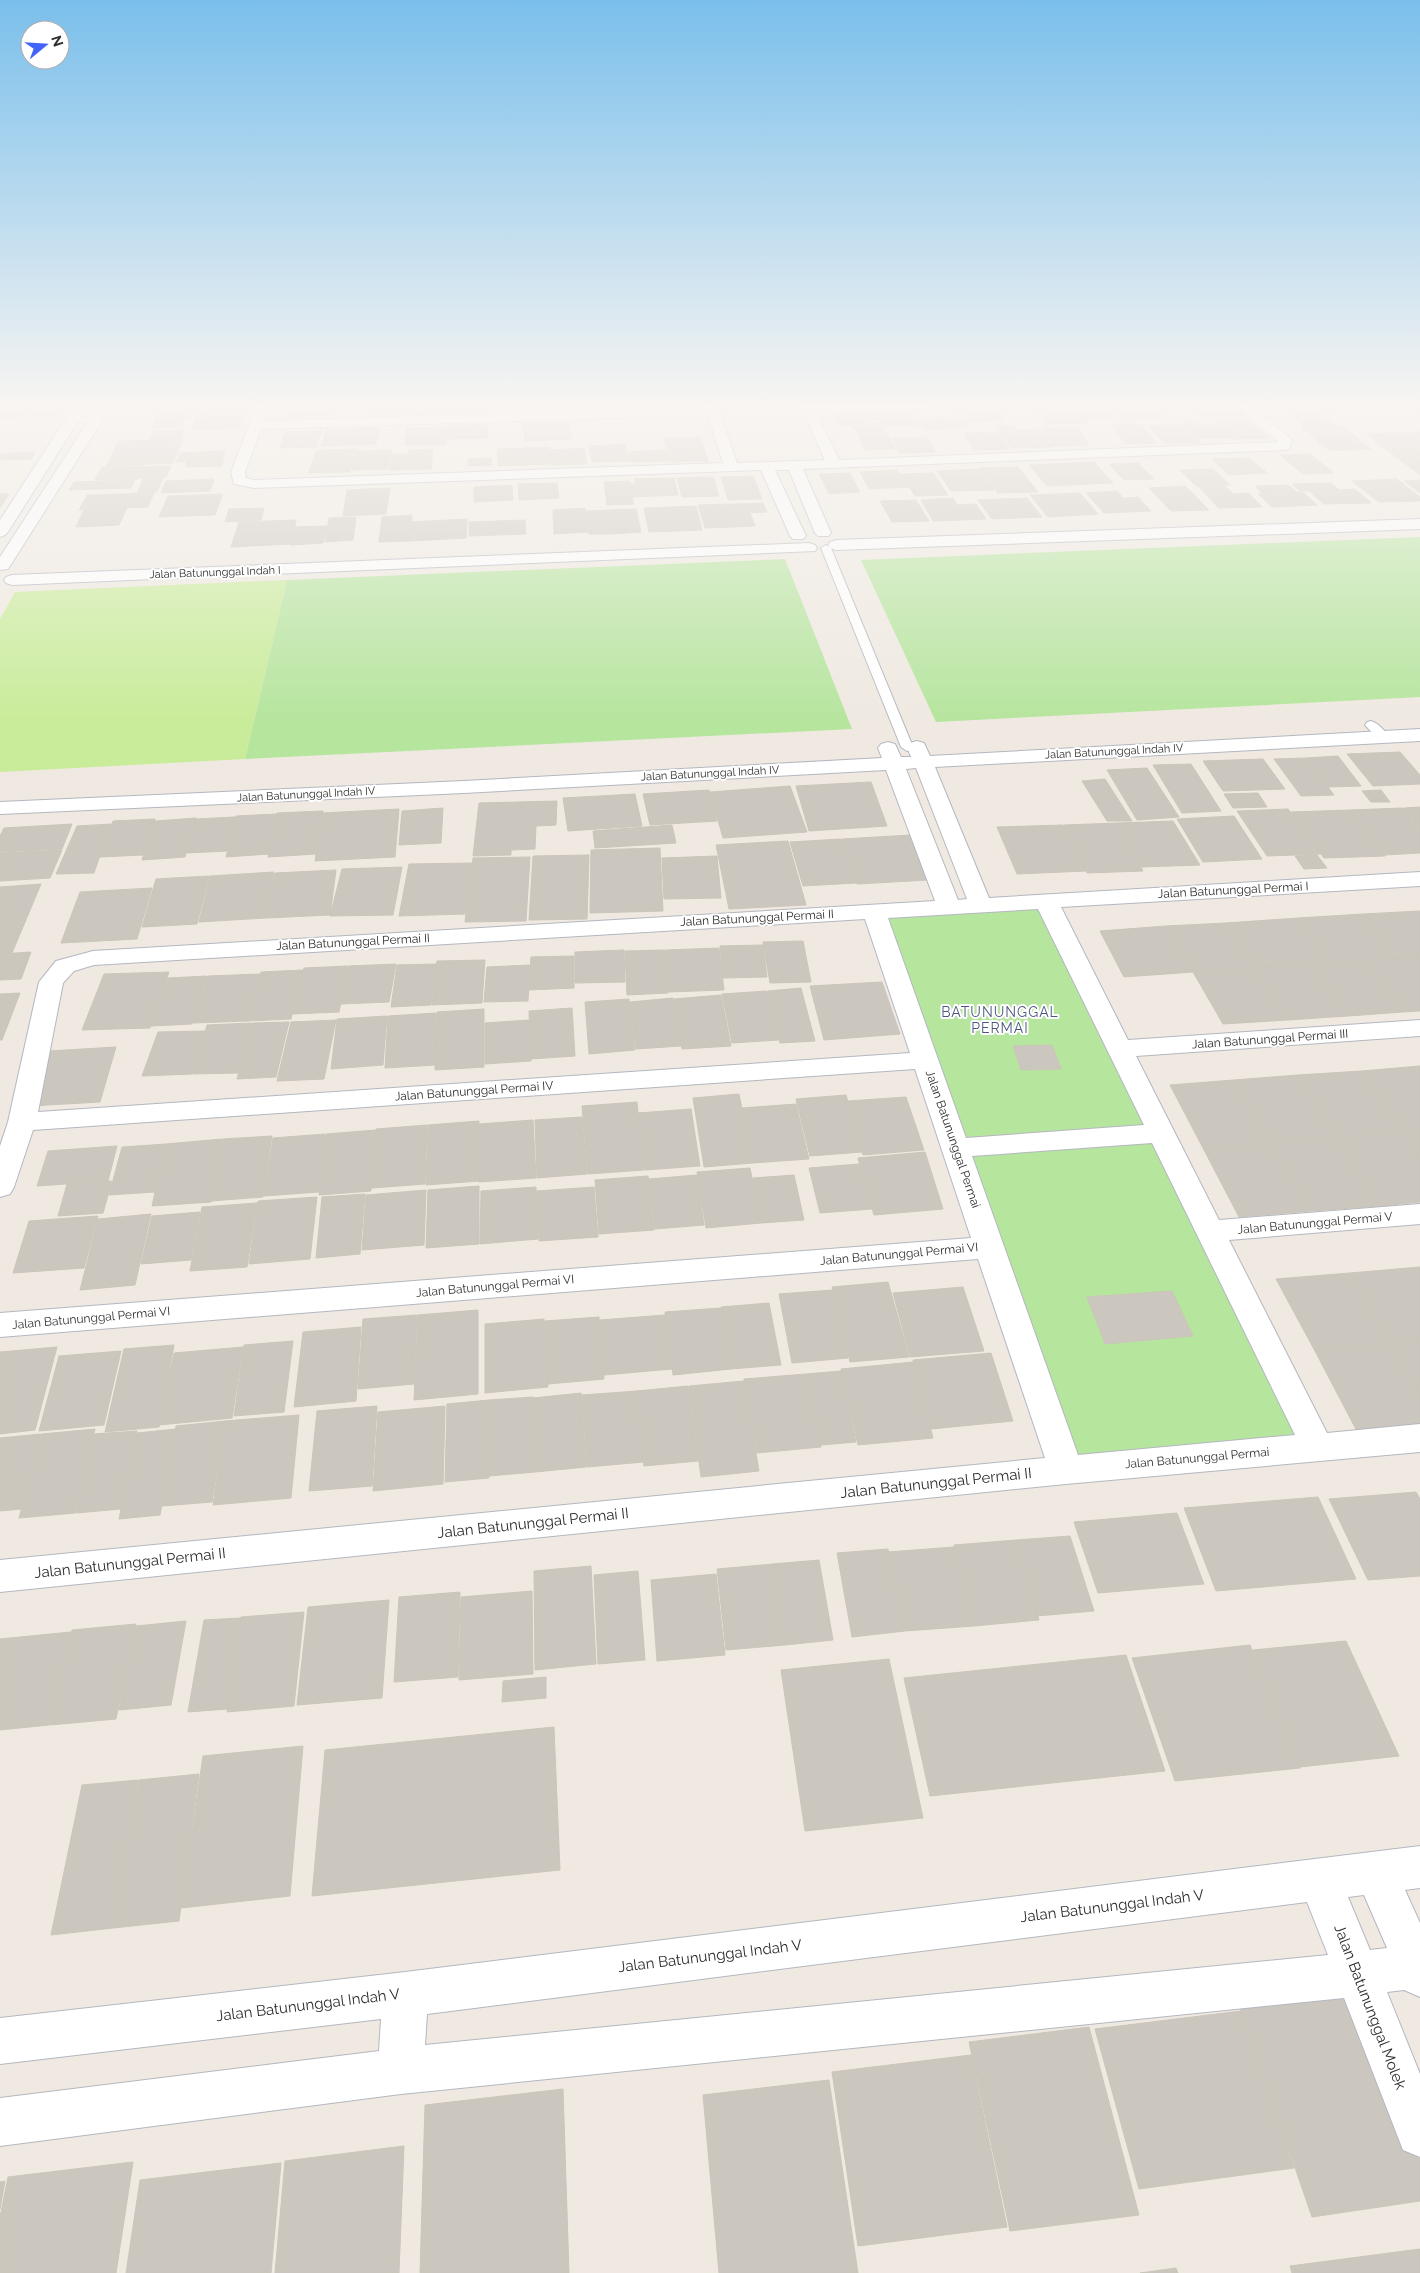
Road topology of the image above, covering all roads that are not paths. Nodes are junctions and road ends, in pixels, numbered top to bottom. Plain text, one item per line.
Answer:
1 (15, 508) edge
2 (39, 508) edge
3 (786, 508) edge
4 (815, 508) edge
5 (1420, 516) edge
6 (1420, 524) edge
7 (1175, 529) junction
8 (0, 532) edge
9 (801, 541) junction
10 (831, 541) junction
11 (1, 566) edge
12 (10, 579) edge
13 (1420, 722) edge
14 (1377, 731) junction
15 (1420, 735) edge
16 (906, 753) junction
17 (465, 778) junction
18 (0, 791) edge
19 (0, 808) edge
20 (1420, 879) edge
21 (1046, 901) junction
22 (980, 905) junction
23 (949, 907) junction
24 (874, 911) junction
25 (1420, 1028) edge
26 (1120, 1049) junction
27 (925, 1060) junction
28 (22, 1122) junction
29 (1161, 1133) junction
30 (956, 1148) junction
31 (0, 1187) edge
32 (1420, 1214) edge
33 (1210, 1231) junction
34 (990, 1246) junction
35 (0, 1325) edge
36 (1420, 1438) edge
37 (1317, 1446) junction
38 (1066, 1470) junction
39 (0, 1576) edge
40 (1420, 1867) edge
41 (1376, 1872) junction
42 (1320, 1880) junction
43 (1419, 1969) edge
44 (1357, 1974) junction
45 (405, 1994) junction
46 (0, 2041) edge
47 (401, 2071) junction
48 (0, 2122) edge
49 (1420, 2133) edge

1 - 8 street
2 - 11 street
3 - 9 street
4 - 10 street
5 - 7 street
6 - 7 street
7 - 10 street
9 - 10 street, Jalan Batununggal Indah I
9 - 12 street, Jalan Batununggal Indah I
10 - 16 lane
11 - 12 street
13 - 14 street, Jalan Batununggal Indah IV
14 - 15 street, Jalan Batununggal Indah IV
14 - 16 street, Jalan Batununggal Indah IV
16 - 17 street, Jalan Batununggal Indah IV
16 - 22 street
16 - 23 street
17 - 18 street, Jalan Batununggal Indah IV
17 - 19 street, Jalan Batununggal Indah IV
20 - 21 street, Jalan Batununggal Permai I
21 - 22 street
21 - 26 street
22 - 23 street
23 - 24 street
24 - 27 street, Jalan Batununggal Permai
24 - 28 street, Jalan Batununggal Permai II
25 - 26 street, Jalan Batununggal Permai III
26 - 29 street
27 - 28 street, Jalan Batununggal Permai IV
27 - 30 street, Jalan Batununggal Permai
28 - 31 street, Jalan Batununggal Permai II
29 - 30 street
29 - 33 street
30 - 34 street, Jalan Batununggal Permai
32 - 33 street, Jalan Batununggal Permai V
33 - 37 street
34 - 35 street, Jalan Batununggal Permai VI
34 - 38 street, Jalan Batununggal Permai
36 - 37 street
37 - 38 street, Jalan Batununggal Permai
38 - 39 street, Jalan Batununggal Permai II
40 - 41 street, Jalan Batununggal Indah V
41 - 42 street, Jalan Batununggal Indah V
41 - 43 street
42 - 44 street, Jalan Batununggal Molek
42 - 45 street, Jalan Batununggal Indah V
43 - 44 street
44 - 47 street
44 - 49 street, Jalan Batununggal Molek
45 - 46 street, Jalan Batununggal Indah V
45 - 47 street
47 - 48 street

